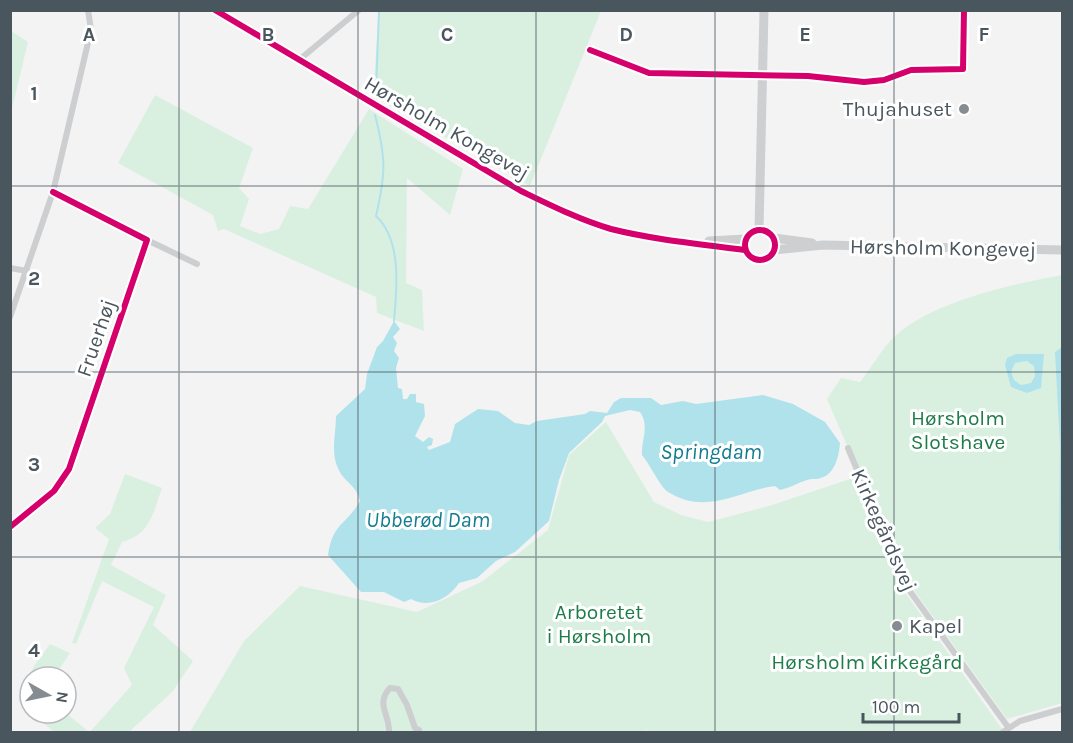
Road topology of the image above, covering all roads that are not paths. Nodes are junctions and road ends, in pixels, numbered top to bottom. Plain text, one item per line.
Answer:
1 (88, 10) edge
2 (215, 10) edge
3 (359, 10) edge
4 (764, 10) edge
5 (964, 10) edge
6 (590, 50) dead end
7 (299, 60) junction
8 (763, 75) junction
9 (53, 192) junction
10 (759, 229) junction
11 (774, 238) junction
12 (745, 239) junction
13 (147, 240) junction
14 (677, 241) junction
15 (823, 245) junction
16 (745, 250) junction
17 (774, 250) junction
18 (1062, 250) edge
19 (197, 264) dead end
20 (10, 268) edge
21 (27, 272) junction
22 (10, 317) edge
23 (848, 448) dead end
24 (10, 527) edge
25 (1062, 709) edge
26 (420, 730) dead end
27 (1005, 730) edge
28 (389, 732) edge

1 - 9 street
2 - 7 main road, Hørsholm Kongevej
3 - 7 street
4 - 8 main road
5 - 8 street
6 - 8 street
7 - 14 main road, Hørsholm Kongevej
8 - 10 main road
9 - 13 street
9 - 21 street
10 - 11 main road
10 - 12 main road
11 - 15 main road, Hørsholm Kongevej
11 - 17 main road
12 - 14 main road, Hørsholm Kongevej
12 - 16 main road
13 - 19 street
13 - 24 street, Fruerhøj
14 - 16 main road, Hørsholm Kongevej
15 - 17 main road, Hørsholm Kongevej
15 - 18 main road, Hørsholm Kongevej
16 - 17 main road
20 - 21 street
21 - 22 street
23 - 27 street, Kirkegårdsvej
25 - 27 street
26 - 28 street

